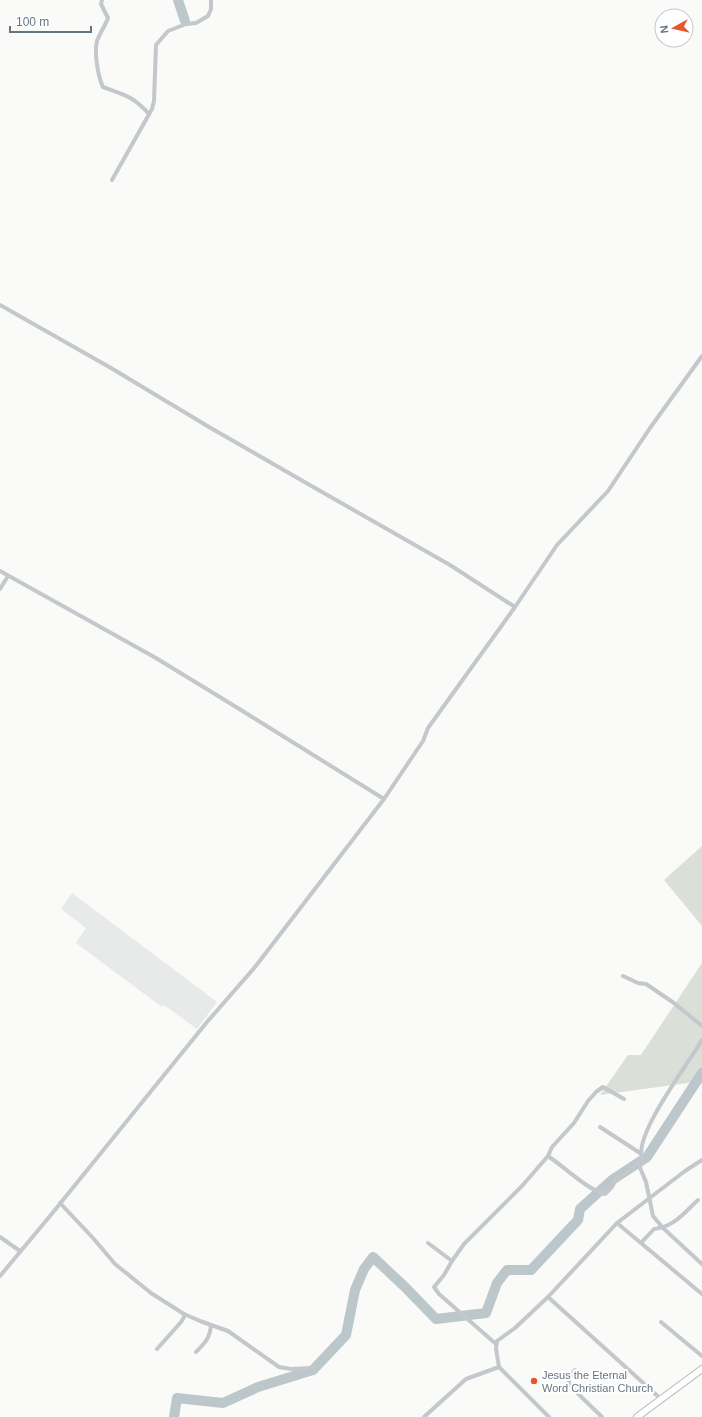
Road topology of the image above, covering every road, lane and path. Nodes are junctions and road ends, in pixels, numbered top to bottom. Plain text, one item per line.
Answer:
1 (102, 0) edge
2 (212, 0) edge
3 (149, 114) junction
4 (112, 180) dead end
5 (0, 305) edge
6 (702, 356) edge
7 (0, 571) edge
8 (8, 576) junction
9 (0, 589) edge
10 (515, 607) junction
11 (384, 799) junction
12 (623, 976) dead end
13 (702, 1026) edge
14 (702, 1040) edge
15 (624, 1099) dead end
16 (600, 1128) dead end
17 (640, 1153) junction
18 (548, 1156) junction
19 (702, 1160) edge
20 (638, 1163) junction
21 (649, 1198) junction
22 (698, 1200) dead end
23 (60, 1203) junction
24 (617, 1223) junction
25 (663, 1228) junction
26 (0, 1237) edge
27 (428, 1243) dead end
28 (641, 1243) junction
29 (20, 1251) junction
30 (452, 1261) junction
31 (702, 1264) edge
32 (0, 1276) edge
33 (702, 1294) edge
34 (548, 1297) junction
35 (184, 1314) junction
36 (661, 1322) dead end
37 (211, 1325) junction
38 (496, 1344) junction
39 (157, 1349) dead end
40 (196, 1352) dead end
41 (702, 1356) edge
42 (499, 1367) junction
43 (313, 1368) dead end
44 (702, 1368) edge
45 (575, 1370) dead end
46 (661, 1399) junction
47 (424, 1417) edge
48 (549, 1417) edge
49 (602, 1417) edge
50 (637, 1417) edge

1 - 3 street
2 - 3 street
3 - 4 street
5 - 10 street
6 - 10 street
7 - 8 street
8 - 9 street
8 - 11 street
10 - 11 street
11 - 23 street
12 - 13 street
14 - 17 street
15 - 18 street
16 - 17 street
17 - 20 street
18 - 20 street
18 - 30 street
19 - 21 street
20 - 21 street
21 - 24 street
21 - 25 street
22 - 25 street
23 - 29 street
23 - 35 street
24 - 28 street
24 - 34 street
25 - 28 street
25 - 31 street
26 - 29 street
27 - 30 street
28 - 33 street
29 - 32 street
30 - 38 street
34 - 38 street
34 - 46 street
35 - 37 street
35 - 39 street
36 - 41 street
37 - 40 street
37 - 43 street
38 - 42 street
42 - 47 street
42 - 48 street
44 - 46 main road
45 - 49 street
46 - 50 main road

